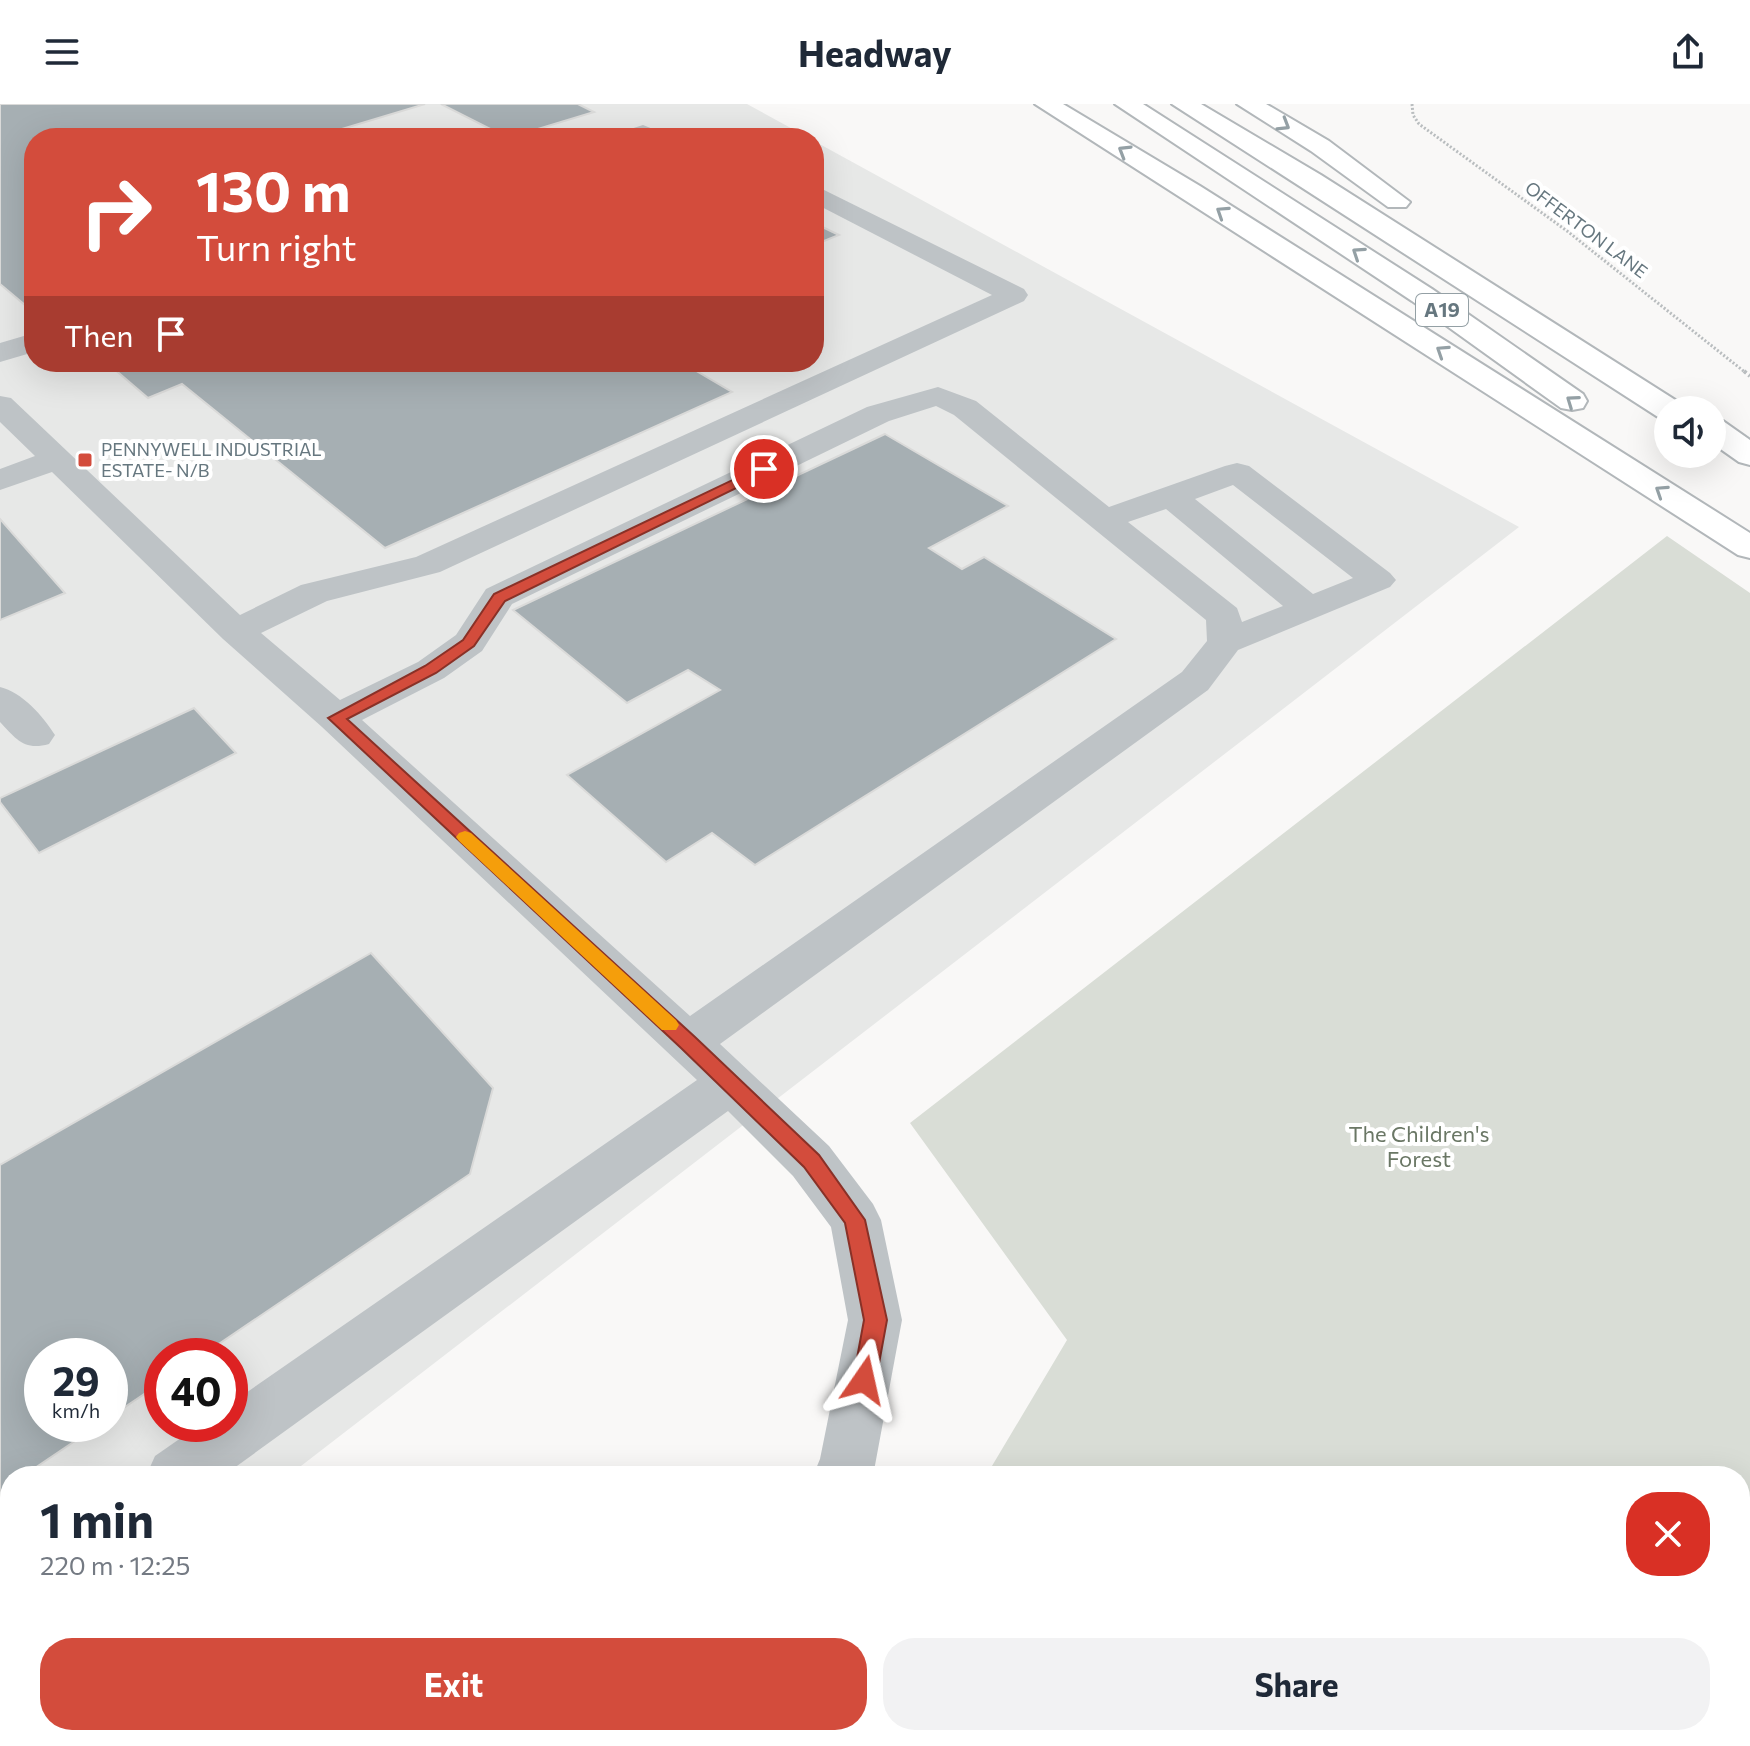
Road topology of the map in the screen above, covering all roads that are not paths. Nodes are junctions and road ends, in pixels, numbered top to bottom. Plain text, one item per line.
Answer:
1 (1047, 104) edge
2 (1127, 104) edge
3 (1184, 104) edge
4 (1249, 104) edge
5 (824, 198) edge
6 (24, 345) edge
7 (0, 353) edge
8 (1668, 396) edge
9 (1654, 400) edge
10 (0, 405) edge
11 (1726, 438) edge
12 (1726, 447) edge
13 (1750, 455) edge
14 (58, 459) junction
15 (1750, 462) edge
16 (0, 480) edge
17 (1171, 496) junction
18 (1103, 520) junction
19 (1750, 527) edge
20 (1750, 548) edge
21 (1308, 608) junction
22 (236, 631) junction
23 (1225, 642) junction
24 (0, 699) edge
25 (336, 718) junction
26 (35, 735) dead end
27 (688, 1042) junction
28 (730, 1083) junction
29 (189, 1466) edge
30 (848, 1466) edge

20 -> 1 highway
19 -> 2 highway, A19
3 - 9 highway, A19
4 -> 8 highway
5 - 22 street
6 - 7 street
10 - 14 street
11 - 13 highway
12 - 15 highway
14 - 16 street
14 - 22 street
17 - 18 street
17 - 21 street
17 - 21 street
18 - 23 street
18 - 25 street
21 - 23 street
22 - 25 street
23 - 27 street
24 - 26 street
25 - 27 street
27 - 28 street
28 - 29 street
28 - 30 street

